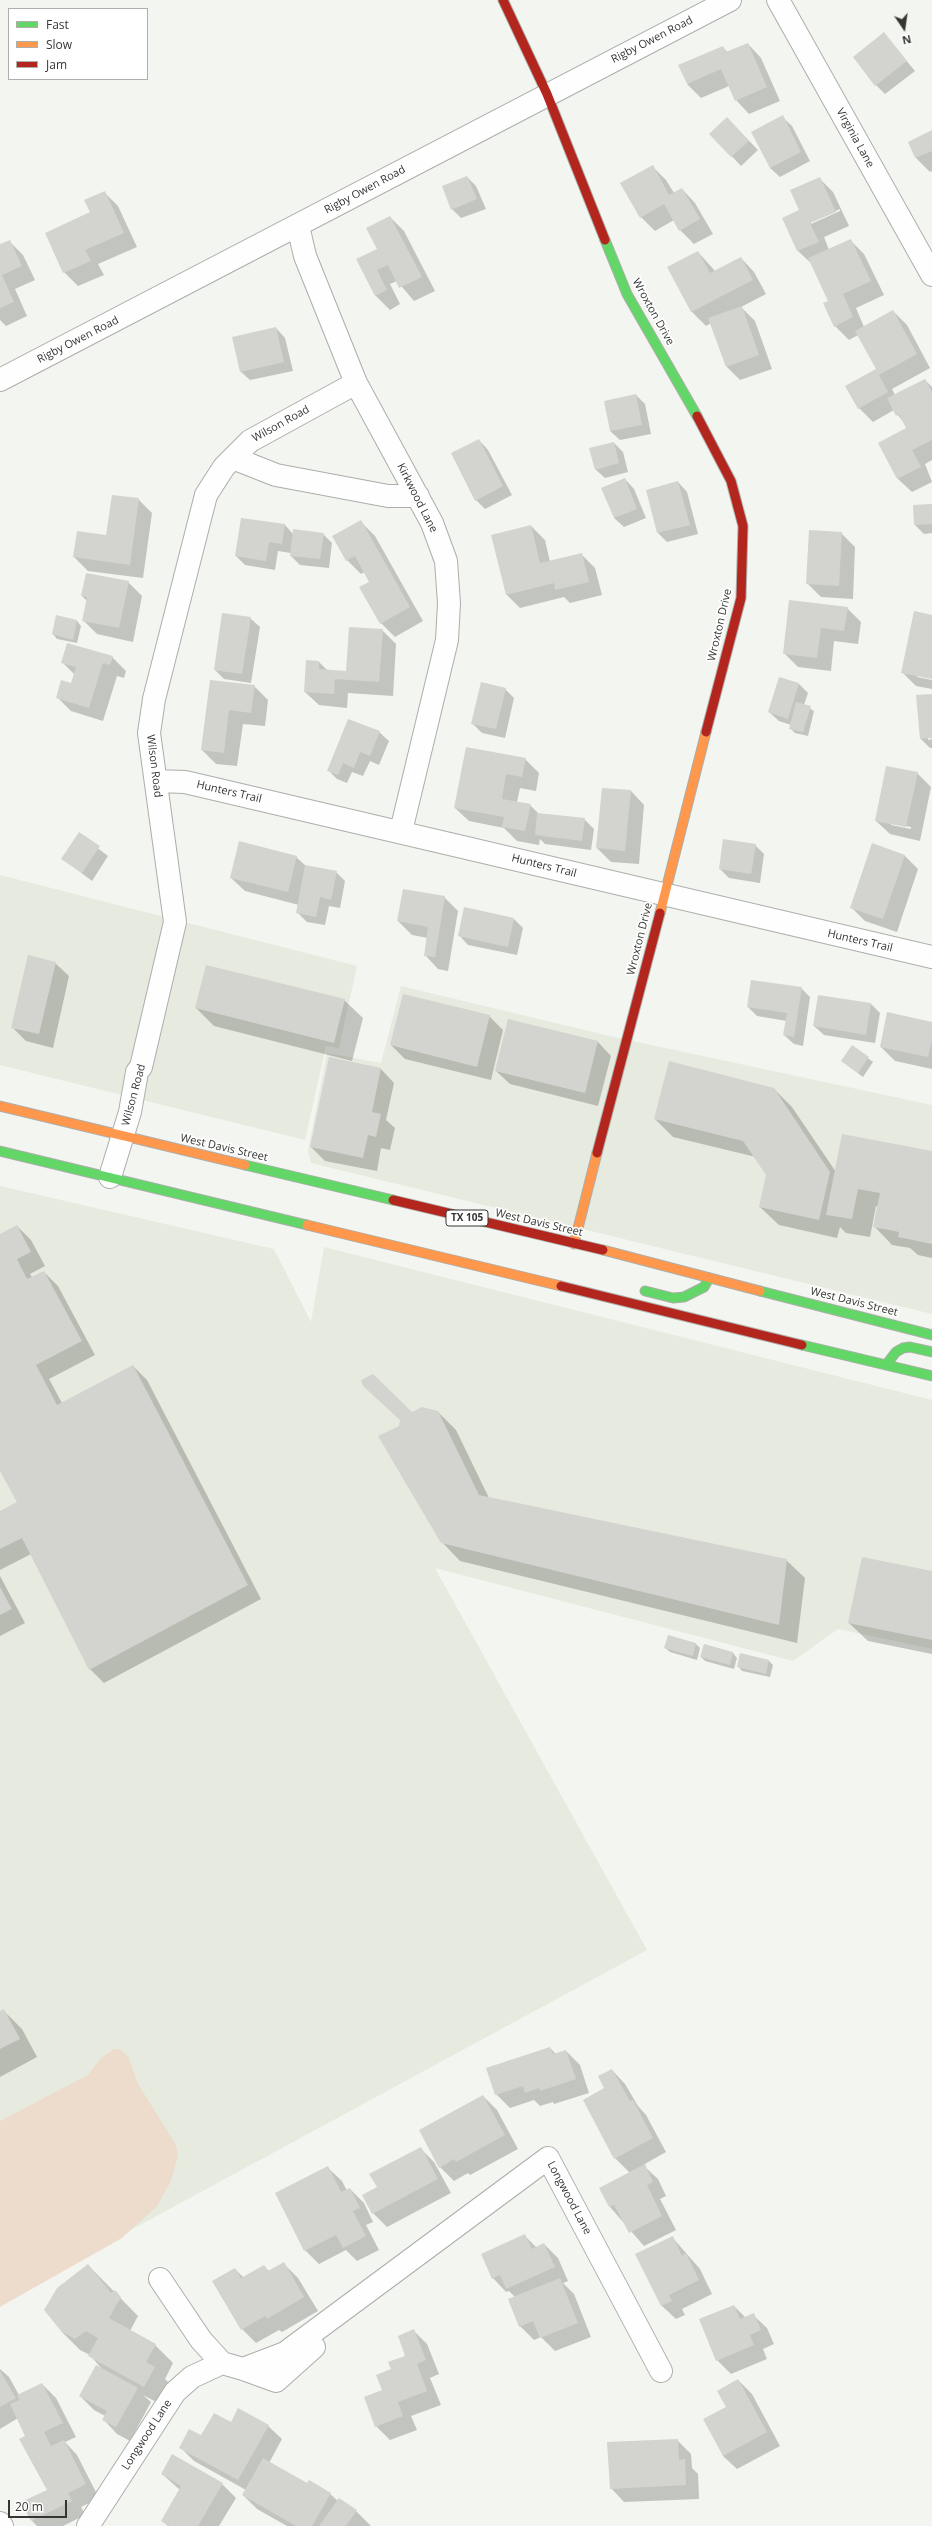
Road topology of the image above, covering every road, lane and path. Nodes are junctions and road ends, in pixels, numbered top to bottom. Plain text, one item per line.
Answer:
1 (503, 0) edge
2 (730, 0) edge
3 (778, 0) edge
4 (547, 94) junction
5 (298, 226) junction
6 (932, 275) edge
7 (0, 380) edge
8 (356, 383) junction
9 (233, 458) junction
10 (418, 496) junction
11 (156, 781) junction
12 (402, 831) junction
13 (663, 896) junction
14 (932, 957) edge
15 (0, 1106) edge
16 (123, 1136) junction
17 (0, 1151) edge
18 (110, 1177) junction
19 (574, 1244) junction
20 (455, 1251) dead end
21 (433, 1255) junction
22 (709, 1278) junction
23 (636, 1288) dead end
24 (932, 1335) edge
25 (932, 1352) edge
26 (886, 1365) junction
27 (932, 1376) edge
28 (160, 2279) dead end
29 (222, 2363) junction
30 (661, 2371) dead end
31 (0, 2523) edge
32 (2, 2526) edge
33 (88, 2526) edge

1 - 4 main road, Wroxton Drive
2 - 4 street, Rigby Owen Road
3 - 6 street, Virginia Lane
4 - 5 street, Rigby Owen Road
4 - 13 main road, Wroxton Drive
5 - 7 street, Rigby Owen Road
5 - 8 street, Kirkwood Lane
8 - 9 street, Wilson Road
8 - 10 street, Kirkwood Lane
9 - 10 street
9 - 11 street, Wilson Road
10 - 12 street, Kirkwood Lane
11 - 12 street, Hunters Trail
11 - 16 street, Wilson Road
12 - 13 street, Hunters Trail
13 - 14 street, Hunters Trail
13 - 19 main road, Wroxton Drive
15 - 16 main road, West Davis Street / TX 105
16 - 18 street, Wilson Road
16 - 19 main road, West Davis Street / TX 105
17 - 18 main road
18 - 21 main road
19 - 22 main road, West Davis Street / TX 105
20 - 21 main road
21 - 26 main road
22 - 23 main road
22 - 24 main road, West Davis Street / TX 105
25 - 26 main road
26 - 27 main road
28 - 29 street
29 - 30 street, Longwood Lane
29 - 33 street, Longwood Lane
31 - 32 street

